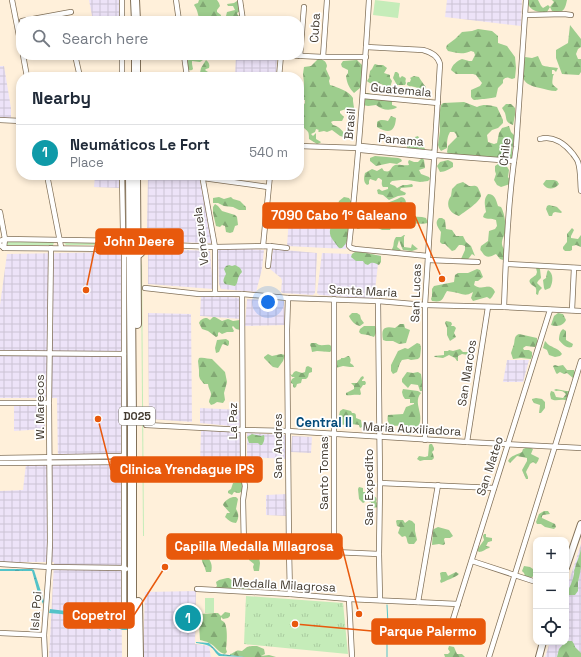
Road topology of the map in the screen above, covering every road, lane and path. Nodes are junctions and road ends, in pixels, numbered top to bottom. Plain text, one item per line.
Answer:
1 (12, 0) edge
2 (122, 0) edge
3 (130, 0) edge
4 (136, 0) edge
5 (176, 0) edge
6 (240, 0) edge
7 (327, 0) edge
8 (369, 0) edge
9 (526, 0) edge
10 (304, 7) dead end
11 (71, 12) dead end
12 (524, 15) junction
13 (571, 15) dead end
14 (18, 16) edge
15 (48, 16) edge
16 (122, 16) edge
17 (130, 16) edge
18 (136, 16) edge
19 (178, 16) edge
20 (242, 16) edge
21 (303, 16) edge
22 (366, 47) junction
23 (304, 56) edge
24 (323, 57) junction
25 (366, 58) junction
26 (24, 60) edge
27 (76, 60) edge
28 (122, 60) edge
29 (130, 60) edge
30 (136, 60) edge
31 (185, 60) edge
32 (281, 60) edge
33 (26, 72) edge
34 (79, 72) edge
35 (122, 72) edge
36 (130, 72) edge
37 (136, 72) edge
38 (186, 72) edge
39 (280, 72) edge
40 (363, 96) junction
41 (438, 103) junction
42 (0, 120) edge
43 (16, 121) edge
44 (540, 139) dead end
45 (304, 146) edge
46 (358, 148) junction
47 (435, 155) junction
48 (514, 161) junction
49 (581, 178) edge
50 (48, 180) edge
51 (122, 180) edge
52 (130, 180) edge
53 (135, 180) edge
54 (203, 180) edge
55 (226, 180) edge
56 (269, 180) edge
57 (268, 187) junction
58 (581, 191) edge
59 (0, 212) edge
60 (129, 238) junction
61 (2, 240) edge
62 (60, 240) junction
63 (145, 244) junction
64 (2, 246) edge
65 (263, 246) junction
66 (270, 246) junction
67 (215, 247) junction
68 (51, 248) junction
69 (61, 248) junction
70 (287, 248) dead end
71 (123, 249) junction
72 (134, 256) junction
73 (428, 258) junction
74 (478, 262) dead end
75 (506, 264) junction
76 (268, 266) dead end
77 (574, 268) junction
78 (581, 268) edge
79 (145, 288) dead end
80 (215, 294) junction
81 (242, 294) junction
82 (288, 298) junction
83 (334, 299) junction
84 (378, 301) junction
85 (425, 305) junction
86 (488, 307) junction
87 (504, 307) junction
88 (550, 310) junction
89 (572, 310) junction
90 (581, 311) edge
91 (0, 353) edge
92 (50, 353) junction
93 (124, 354) junction
94 (581, 361) edge
95 (0, 403) edge
96 (50, 403) junction
97 (146, 425) dead end
98 (243, 430) junction
99 (288, 431) junction
100 (334, 434) junction
101 (380, 437) junction
102 (426, 440) junction
103 (467, 442) junction
104 (508, 444) junction
105 (555, 446) junction
106 (581, 448) edge
107 (94, 456) junction
108 (124, 456) junction
109 (0, 458) edge
110 (50, 460) junction
111 (94, 462) junction
112 (124, 462) junction
113 (0, 463) edge
114 (380, 483) junction
115 (438, 485) junction
116 (494, 488) junction
117 (581, 524) edge
118 (197, 545) dead end
119 (244, 547) junction
120 (289, 550) junction
121 (334, 552) junction
122 (379, 554) junction
123 (569, 559) edge
124 (472, 561) junction
125 (0, 564) edge
126 (49, 567) junction
127 (124, 568) junction
128 (133, 574) junction
129 (515, 575) junction
130 (533, 581) edge
131 (197, 589) dead end
132 (290, 594) junction
133 (349, 599) junction
134 (380, 600) junction
135 (418, 602) junction
136 (458, 604) junction
137 (132, 617) junction
138 (450, 629) dead end
139 (0, 633) edge
140 (44, 635) junction
141 (542, 645) edge
142 (45, 657) edge
143 (132, 657) edge
144 (139, 657) edge
145 (352, 657) edge
146 (489, 657) edge
147 (539, 657) edge

1 - 14 street
2 - 16 street
3 - 17 highway
4 - 18 highway
5 - 19 street
6 - 20 street
7 - 24 street, Cuba
8 - 22 street, Brasil
9 - 12 street, Chile
10 - 21 street
11 - 15 street
12 - 13 street
12 - 48 street, Chile
22 - 25 street, Brasil
22 - 41 street, San Lucas
23 - 24 street
24 - 25 street
25 - 40 street, Brasil
26 - 33 street
27 - 34 street
28 - 35 street
29 - 36 highway
30 - 37 highway
31 - 38 street
32 - 39 street
40 - 41 street, Guatemala
40 - 46 street, Brasil
41 - 47 street, San Lucas
42 - 43 street
44 - 49 street
45 - 46 street, Panama
46 - 47 street, Panama
46 - 73 street, Brasil
47 - 48 street, Panama
47 - 73 street, San Lucas
48 - 75 street, Chile
49 - 58 street
50 - 62 street
51 - 60 street
52 - 60 highway, D025
53 - 60 highway, D025
54 - 67 street, Venezuela
55 - 57 street
56 - 57 street
57 - 65 street
59 - 61 street
60 - 62 street
60 - 63 street
60 - 71 street
60 - 72 highway, D025
61 - 62 street
61 - 64 street
62 - 69 street
63 - 67 street
63 - 72 street
64 - 68 street
65 - 66 street
65 - 67 street
66 - 70 street
66 - 76 street
67 - 80 street, Venezuela
68 - 69 street
68 - 92 street, W. Marecos
69 - 71 street
71 - 72 street
71 - 93 street
72 - 128 highway, D025
72 - 144 highway, D025
73 - 74 street
73 - 85 street, San Lucas
75 - 77 street
75 - 87 street, Chile
77 - 78 street
77 - 89 street
79 - 80 street, Santa Maria
80 - 81 street, Santa Maria
81 - 82 street, Santa Maria
81 - 98 street, La Paz
82 - 83 street, Santa Maria
82 - 99 street, San Andres
83 - 84 street, Santa Maria
83 - 100 street, Santo Tomas
84 - 85 street, Santa Maria
84 - 101 street, San Expedito
85 - 86 street, Santa Maria
85 - 102 street, San Lucas
86 - 87 street, Santa Maria
86 - 103 street, San Marcos
87 - 88 street, Santa Maria
88 - 89 street, Santa Maria
88 - 104 street, San Mateo
89 - 90 street, Santa Maria
91 - 92 street
92 - 93 street
92 - 96 street, W. Marecos
93 - 108 street
94 - 105 street
95 - 96 street
96 - 110 street, W. Marecos
97 - 98 street, Maria Auxiliadora
98 - 99 street, Maria Auxiliadora
98 - 119 street, La Paz
99 - 100 street, Maria Auxiliadora
99 - 120 street, San Andres
100 - 101 street, Maria Auxiliadora
100 - 121 street, Santo Tomas
101 - 102 street, Maria Auxiliadora
101 - 114 street, San Expedito
102 - 103 street, Maria Auxiliadora
103 - 104 street, Maria Auxiliadora
104 - 105 street, Maria Auxiliadora
104 - 116 street, San Mateo
105 - 106 street, Maria Auxiliadora
105 - 129 street
107 - 108 street
107 - 110 street
107 - 111 street
108 - 112 street
109 - 110 street
110 - 111 street
110 - 113 street
110 - 126 street, W. Marecos
111 - 112 street
112 - 127 street
114 - 115 street
114 - 122 street, San Expedito
115 - 116 street
115 - 135 street
116 - 124 street, San Mateo
117 - 123 street
118 - 119 street
119 - 120 street
120 - 121 street
120 - 132 street, San Andres
121 - 122 street
122 - 134 street, San Expedito
124 - 129 street
124 - 136 street, San Mateo
125 - 126 street
126 - 127 street
126 - 140 street, Isla Poi
127 - 128 street
127 - 137 street
128 - 137 highway, D025
129 - 130 street
129 - 146 street
131 - 132 street, Medalla Milagrosa
132 - 133 street, Medalla Milagrosa
133 - 134 street, Medalla Milagrosa
133 - 145 street
134 - 135 street, Medalla Milagrosa
135 - 136 street, Medalla Milagrosa
136 - 138 street, San Mateo
137 - 143 highway, D025
139 - 140 street
140 - 142 street, Isla Poi
141 - 147 street

